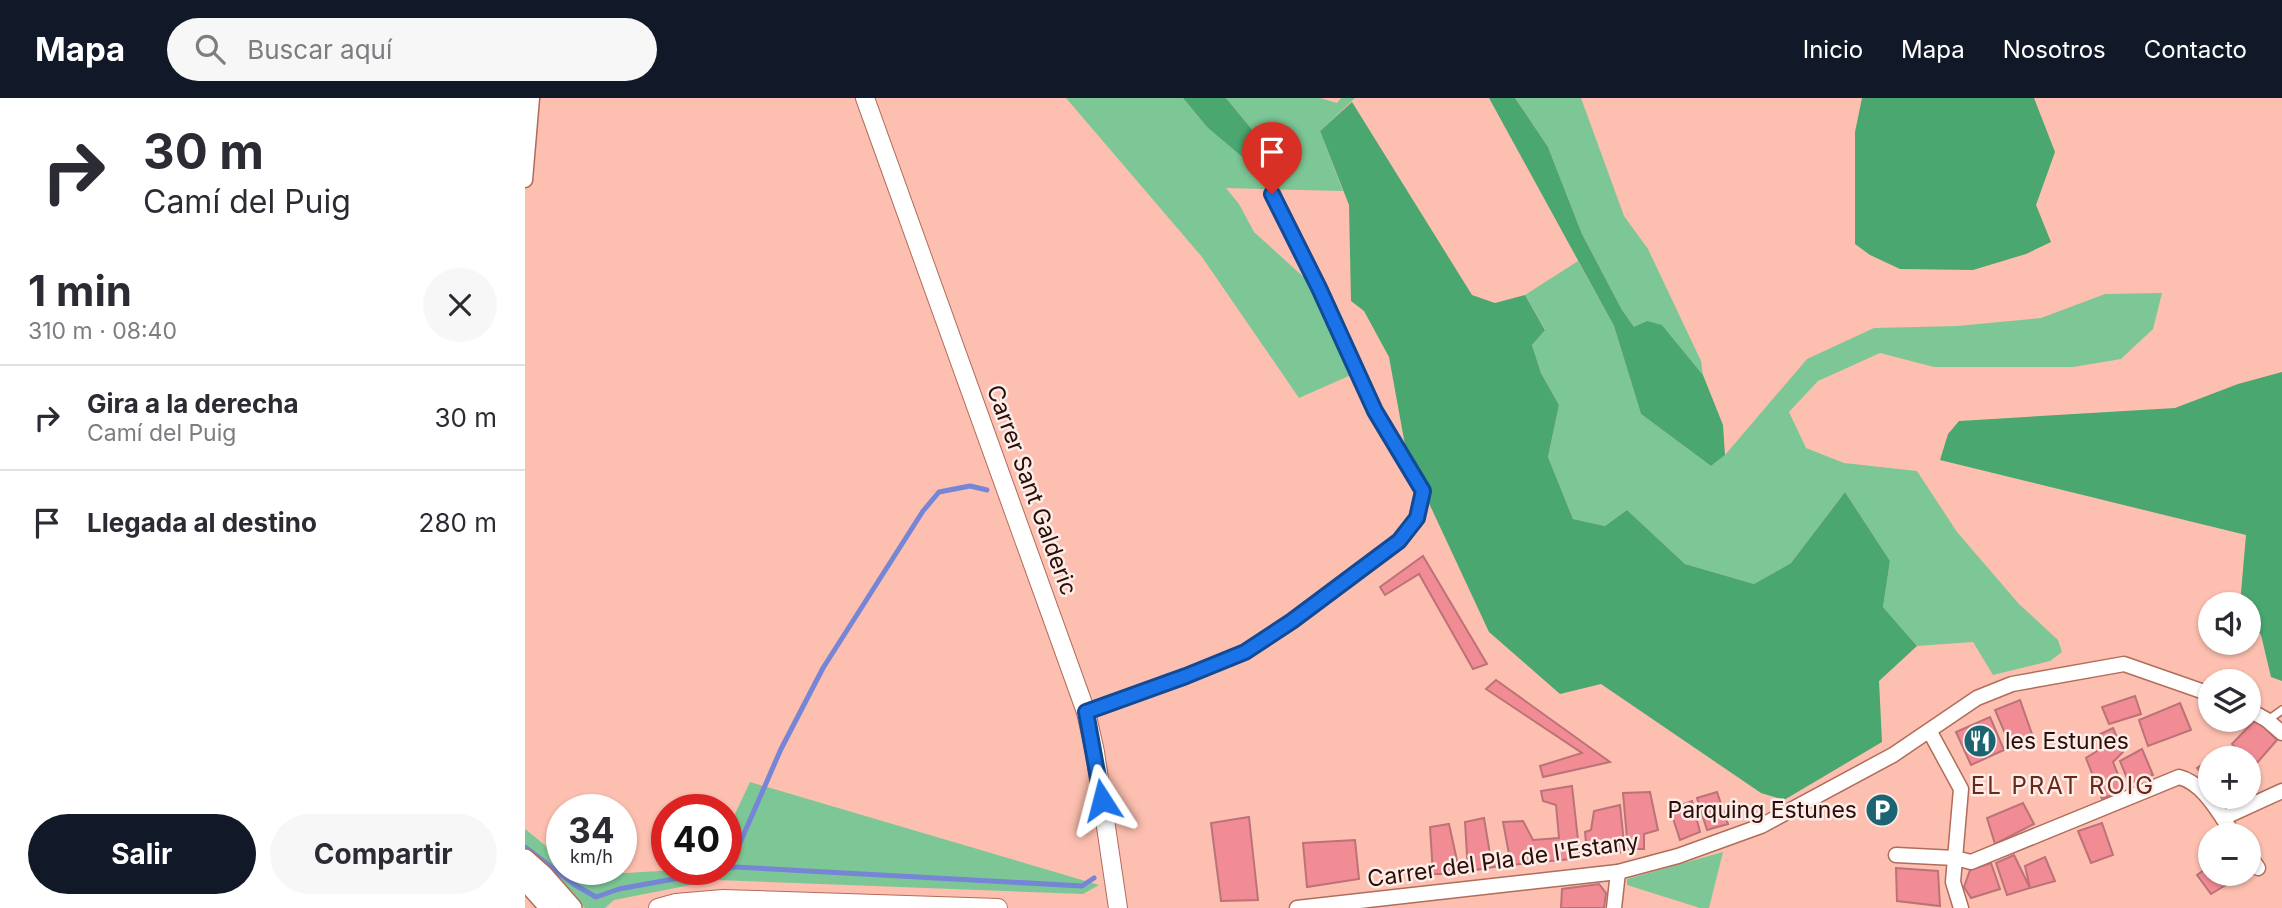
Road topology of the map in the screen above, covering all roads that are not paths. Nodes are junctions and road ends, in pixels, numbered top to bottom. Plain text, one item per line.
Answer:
1 (532, 98) edge
2 (865, 98) edge
3 (525, 180) edge
4 (1272, 194) dead end
5 (2198, 690) edge
6 (2282, 710) edge
7 (1086, 712) junction
8 (2261, 717) edge
9 (2267, 720) junction
10 (1930, 732) junction
11 (2282, 733) edge
12 (2282, 792) edge
13 (2223, 818) junction
14 (2226, 823) edge
15 (1896, 855) dead end
16 (1955, 858) junction
17 (525, 859) edge
18 (1618, 872) junction
19 (528, 883) edge
20 (1369, 904) edge
21 (695, 905) edge
22 (550, 908) edge
23 (561, 908) edge
24 (572, 908) edge
25 (658, 908) edge
26 (998, 908) edge
27 (1118, 908) edge
28 (1297, 908) edge
29 (1614, 908) edge
30 (1961, 908) edge

1 - 3 street
2 - 7 street, Carrer Sant Galderic
4 - 7 street
5 - 10 street, Carrer del Pla de l'Estany
6 - 9 lane
7 - 27 street, Carrer Sant Galderic
8 - 9 street
9 - 11 street
10 - 16 street
10 - 18 street, Carrer del Pla de l'Estany
12 - 13 street
13 - 14 street
13 - 16 street
15 - 16 street
16 - 30 street
17 - 24 main road
18 - 20 street, Carrer del Pla de l'Estany
18 - 29 street
19 - 22 main road
19 - 23 street
20 - 28 street, Carrer del Pla de l'Estany
21 - 25 street
21 - 26 street

